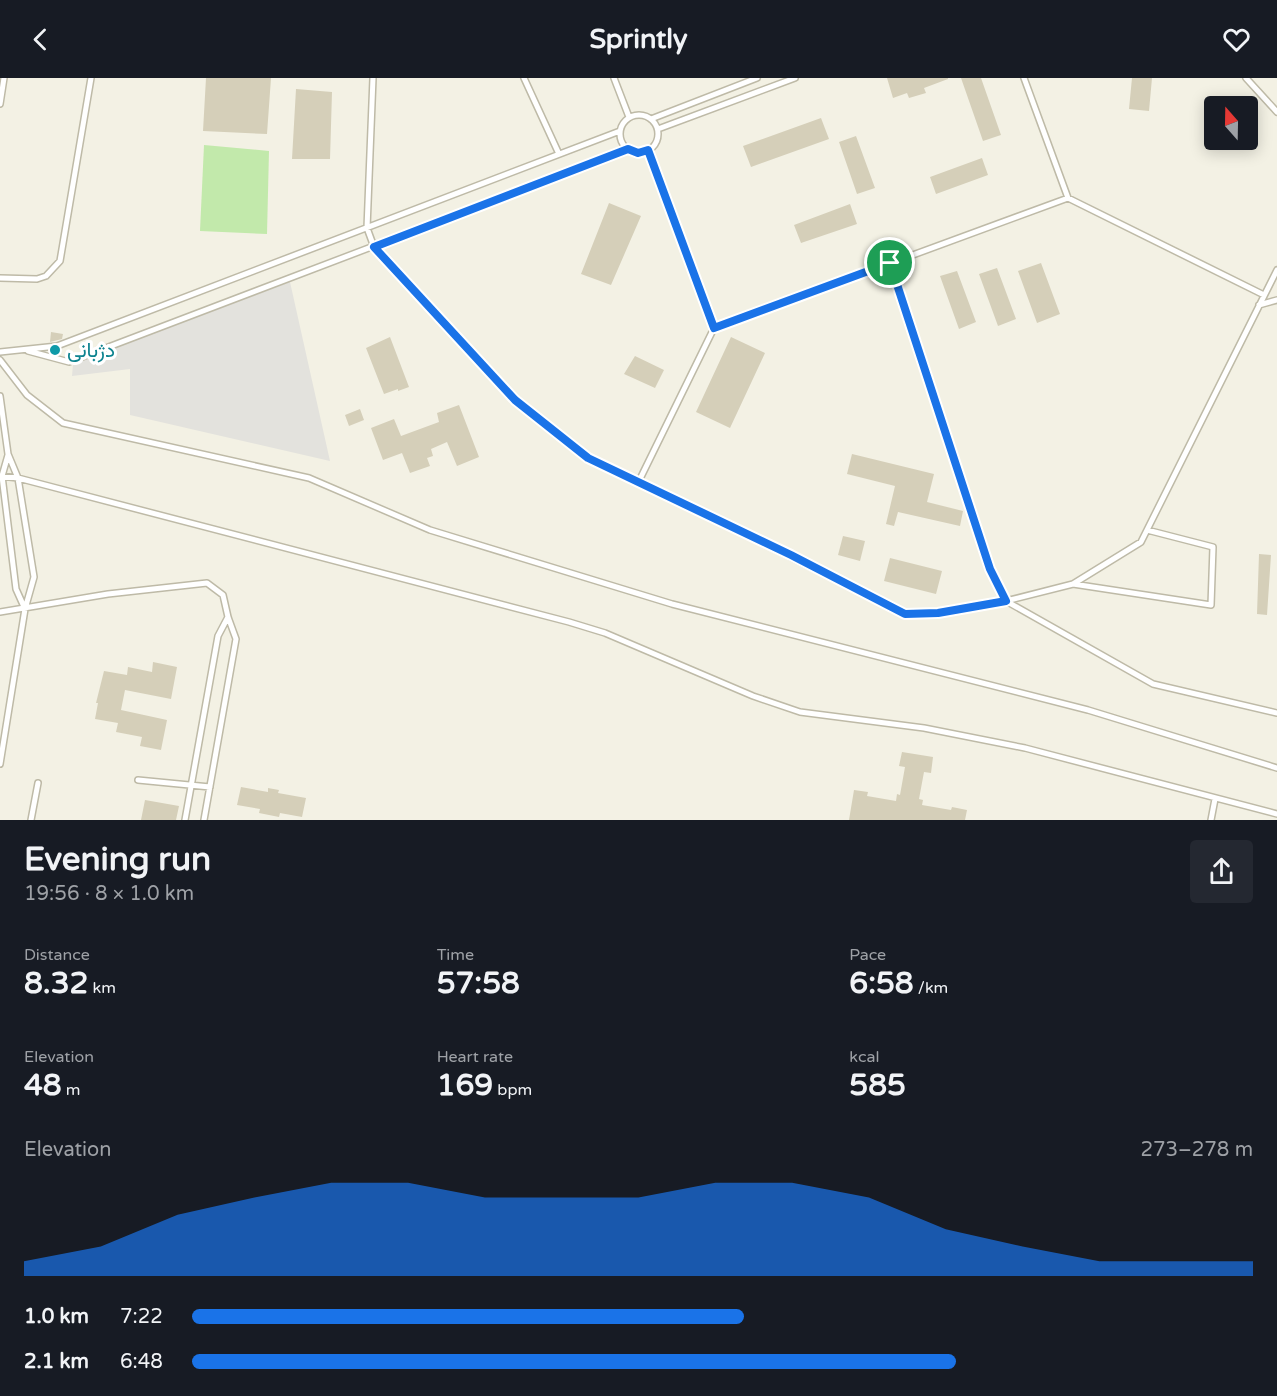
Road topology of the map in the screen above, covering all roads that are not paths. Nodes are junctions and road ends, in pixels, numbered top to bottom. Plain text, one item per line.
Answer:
1 (4, 78) edge
2 (91, 78) edge
3 (373, 78) edge
4 (524, 78) edge
5 (614, 78) edge
6 (757, 78) edge
7 (795, 78) edge
8 (1024, 78) edge
9 (1246, 78) edge
10 (0, 104) edge
11 (1277, 111) edge
12 (629, 117) junction
13 (651, 119) junction
14 (658, 129) junction
15 (620, 131) junction
16 (628, 149) junction
17 (648, 150) junction
18 (559, 154) junction
19 (1068, 198) junction
20 (367, 228) junction
21 (374, 247) junction
22 (890, 263) junction
23 (1277, 270) edge
24 (0, 278) edge
25 (1264, 295) junction
26 (1277, 300) edge
27 (1259, 305) junction
28 (714, 328) junction
29 (24, 349) junction
30 (0, 352) edge
31 (0, 360) edge
32 (0, 396) edge
33 (8, 454) junction
34 (1, 476) edge
35 (18, 477) junction
36 (639, 481) junction
37 (1147, 530) junction
38 (1073, 584) junction
39 (1006, 601) junction
40 (25, 609) junction
41 (0, 612) edge
42 (228, 618) junction
43 (1277, 712) edge
44 (0, 765) edge
45 (1277, 768) edge
46 (138, 780) dead end
47 (38, 783) dead end
48 (192, 785) junction
49 (210, 787) junction
50 (1215, 799) junction
51 (1277, 814) edge
52 (31, 820) edge
53 (185, 820) edge
54 (204, 820) edge
55 (1211, 820) edge

1 - 10 lane
2 - 24 lane
3 - 20 lane
4 - 18 lane
5 - 12 lane
6 - 13 lane
7 - 14 lane
8 - 19 lane
9 - 11 lane
12 - 13 lane
12 - 15 lane
13 - 14 lane
14 - 17 lane
15 - 16 lane
15 - 18 lane
16 - 17 lane
16 - 21 lane
17 - 28 lane
18 - 20 lane
19 - 22 lane
19 - 25 lane
20 - 21 lane
20 - 29 lane
21 - 29 lane
21 - 36 lane
22 - 28 lane
22 - 39 lane
23 - 25 lane
25 - 27 lane
26 - 27 lane
27 - 37 lane
28 - 36 lane
29 - 30 lane
31 - 45 lane
32 - 33 lane
33 - 34 lane
33 - 35 lane
34 - 35 lane
34 - 40 lane
35 - 40 lane
35 - 50 lane
36 - 39 lane
37 - 38 lane
37 - 38 lane
38 - 39 lane
39 - 43 lane
40 - 41 lane
40 - 42 lane
40 - 44 lane
42 - 48 lane
42 - 49 lane
46 - 48 lane
47 - 52 lane
48 - 49 lane
48 - 53 lane
49 - 54 lane
50 - 51 lane
50 - 55 lane

